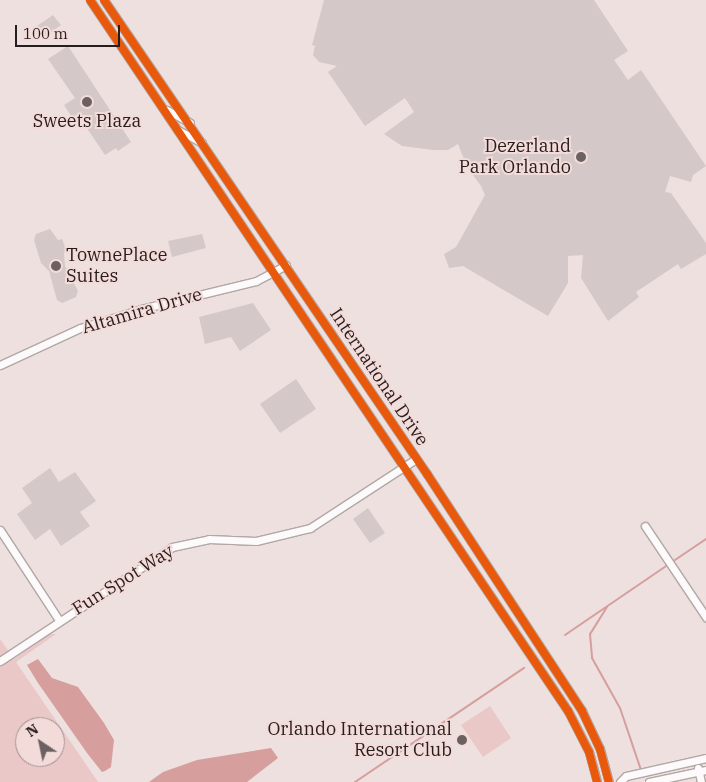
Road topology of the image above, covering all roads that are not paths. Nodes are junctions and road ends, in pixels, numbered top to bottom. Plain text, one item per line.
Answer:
1 (90, 0) edge
2 (104, 0) edge
3 (160, 103) junction
4 (191, 124) junction
5 (178, 130) junction
6 (208, 148) junction
7 (286, 265) junction
8 (274, 273) junction
9 (0, 365) edge
10 (416, 459) junction
11 (404, 467) junction
12 (645, 526) dead end
13 (0, 530) edge
14 (706, 617) edge
15 (59, 620) junction
16 (0, 661) edge
17 (706, 758) edge
18 (697, 762) junction
19 (702, 771) edge
20 (597, 782) edge
21 (609, 782) edge
22 (620, 782) edge
23 (649, 782) edge
24 (701, 782) edge

1 - 3 street, International Drive
2 - 4 street, International Drive
3 - 4 street
3 - 5 street, International Drive
4 - 6 street, International Drive
5 - 6 street
5 - 8 street, International Drive
6 - 7 street, International Drive
7 - 8 street, Altamira Drive
7 - 10 street, International Drive
8 - 9 street, Altamira Drive
8 - 11 street, International Drive
10 - 11 street, Fun Spot Way
10 - 21 street, International Drive
11 - 15 street, Fun Spot Way
11 - 20 street, International Drive
12 - 14 street
13 - 15 street
15 - 16 street, Fun Spot Way
17 - 18 street
18 - 19 street
18 - 22 street
19 - 23 street
19 - 24 street

